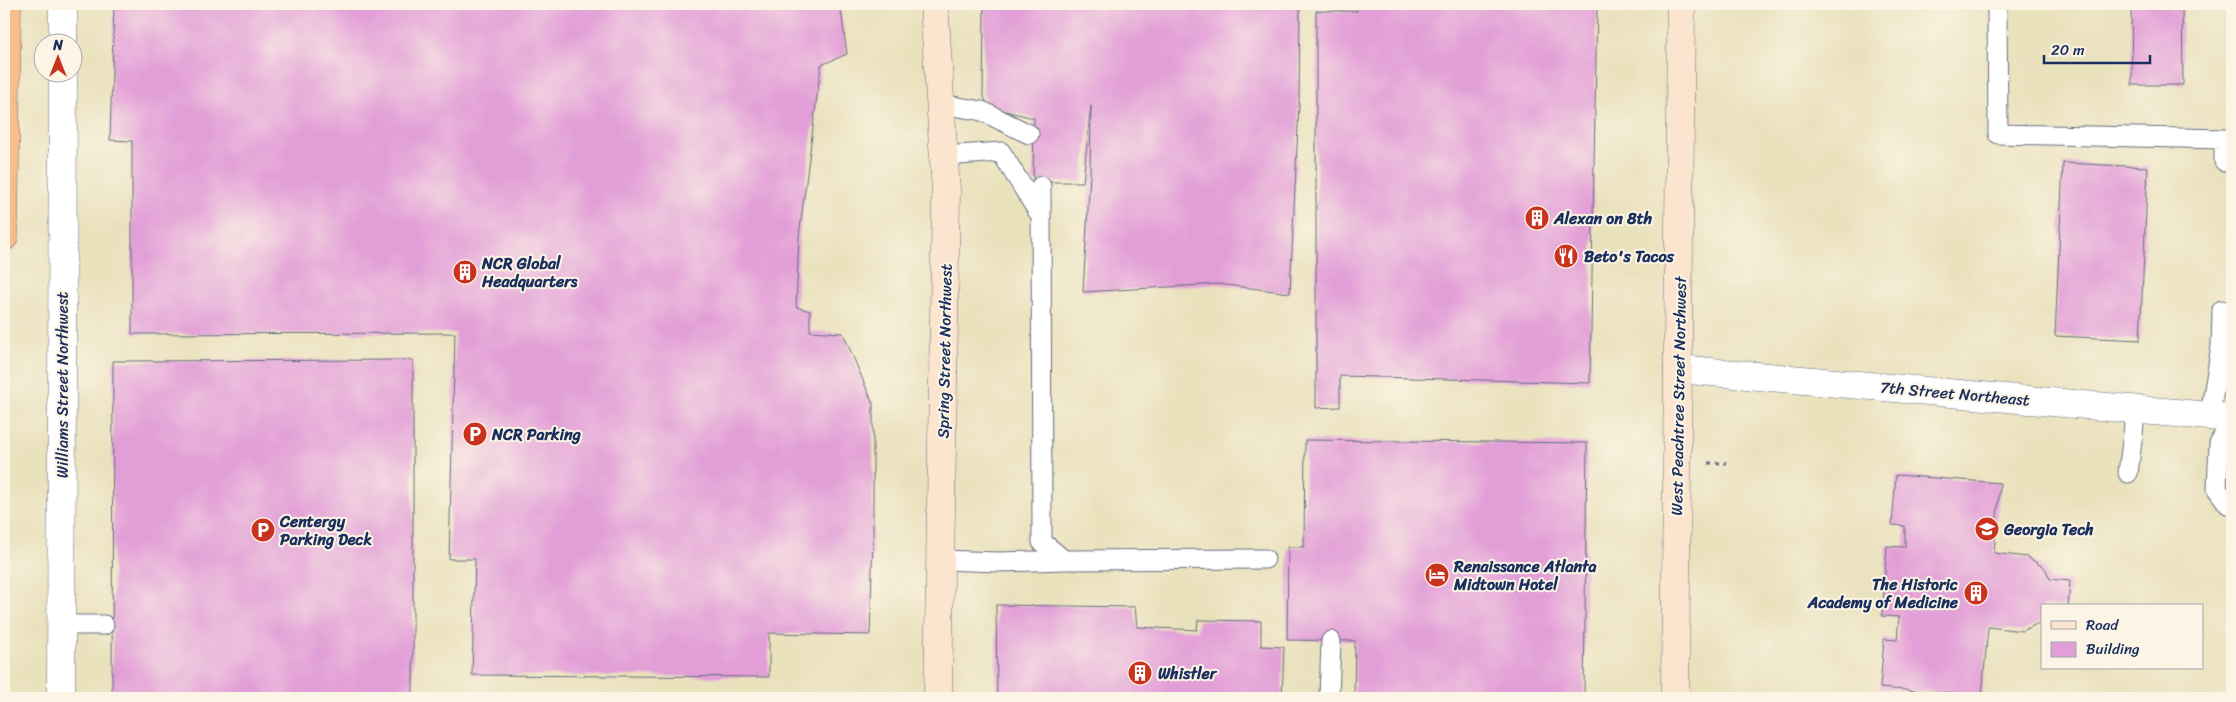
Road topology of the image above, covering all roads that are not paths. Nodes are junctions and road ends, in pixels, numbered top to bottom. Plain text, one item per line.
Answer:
1 (7, 4) edge
2 (63, 4) edge
3 (934, 4) edge
4 (1681, 4) edge
5 (1997, 4) edge
6 (63, 32) edge
7 (63, 82) edge
8 (941, 104) junction
9 (1028, 134) dead end
10 (2228, 139) edge
11 (944, 156) junction
12 (2224, 161) dead end
13 (1041, 186) dead end
14 (1040, 215) junction
15 (4, 237) edge
16 (2222, 310) dead end
17 (2227, 342) edge
18 (1678, 369) junction
19 (2136, 409) junction
20 (2225, 418) edge
21 (2128, 473) dead end
22 (2231, 501) edge
23 (1265, 559) dead end
24 (940, 560) junction
25 (1064, 560) junction
26 (62, 625) junction
27 (104, 625) dead end
28 (1331, 641) dead end
29 (61, 698) edge
30 (938, 698) edge
31 (1329, 698) edge
32 (1675, 698) edge

1 - 15 highway
2 - 6 street
3 - 8 main road, Spring Street Northwest
4 - 18 main road, West Peachtree Street Northwest
5 - 10 lane
7 - 26 street, Williams Street Northwest
8 - 9 lane
8 - 11 main road, Spring Street Northwest
10 - 12 lane
11 - 14 lane
11 - 24 main road, Spring Street Northwest
13 - 14 lane
14 - 25 lane
16 - 17 lane
17 - 20 lane
18 - 19 street, 7th Street Northeast
18 - 32 main road, West Peachtree Street Northwest
19 - 20 street, 7th Street Northeast
19 - 21 lane
20 - 22 lane
23 - 25 lane
24 - 25 lane
24 - 30 main road, Spring Street Northwest
26 - 27 lane
26 - 29 street, Williams Street Northwest
28 - 31 lane

